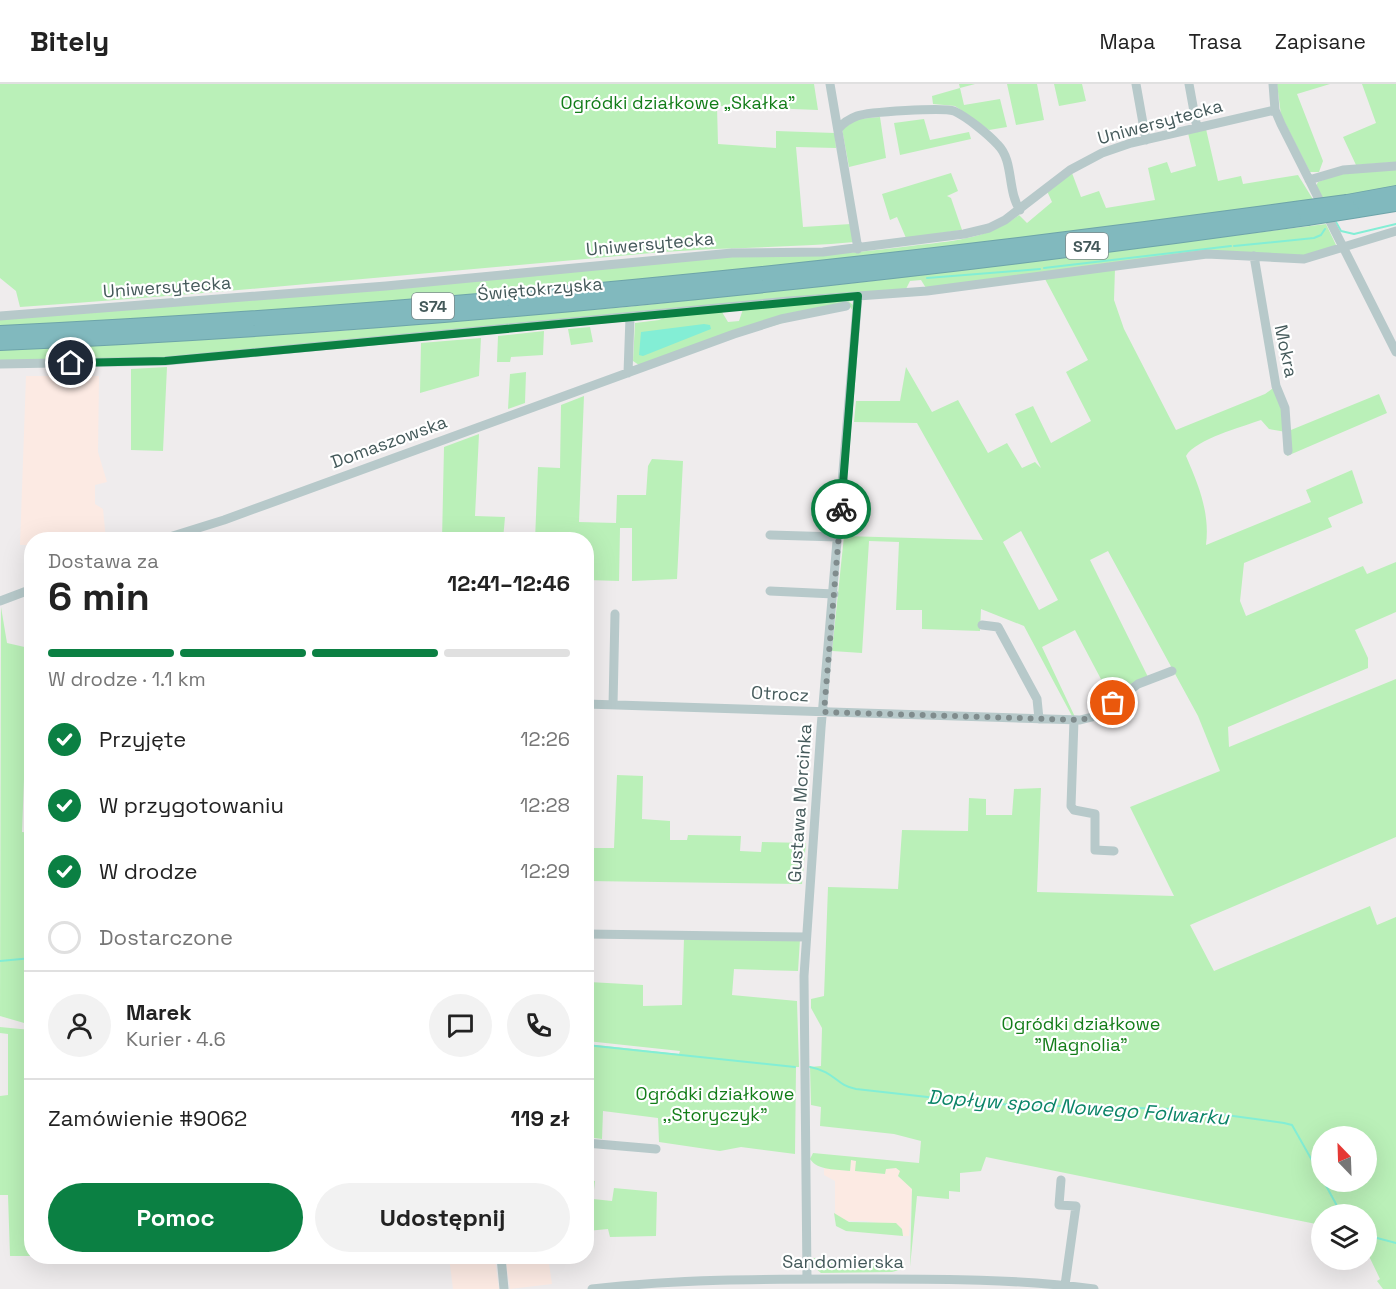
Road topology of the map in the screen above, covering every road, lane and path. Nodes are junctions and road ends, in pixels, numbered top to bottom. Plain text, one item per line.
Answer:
1 (830, 84) edge
2 (1136, 84) edge
3 (1188, 84) edge
4 (1273, 84) edge
5 (1275, 110) junction
6 (1197, 128) junction
7 (838, 129) junction
8 (1146, 140) junction
9 (1396, 166) edge
10 (1309, 180) junction
11 (1396, 193) edge
12 (1396, 204) edge
13 (1349, 206) junction
14 (1020, 210) junction
15 (1396, 231) edge
16 (858, 249) junction
17 (1344, 249) junction
18 (1254, 256) junction
19 (866, 268) junction
20 (858, 296) junction
21 (846, 306) dead end
22 (0, 316) edge
23 (630, 316) junction
24 (0, 333) edge
25 (0, 343) edge
26 (1396, 352) edge
27 (0, 364) edge
28 (628, 373) junction
29 (1288, 451) dead end
30 (185, 532) edge
31 (770, 535) dead end
32 (838, 537) junction
33 (770, 591) dead end
34 (24, 592) edge
35 (834, 594) junction
36 (0, 600) edge
37 (615, 614) dead end
38 (982, 625) dead end
39 (1172, 671) dead end
40 (594, 704) edge
41 (613, 705) junction
42 (824, 712) junction
43 (1039, 719) junction
44 (1077, 720) junction
45 (1114, 851) dead end
46 (594, 934) edge
47 (806, 937) junction
48 (594, 1144) edge
49 (656, 1149) dead end
50 (1061, 1180) dead end
51 (502, 1264) edge
52 (807, 1279) junction
53 (883, 1279) junction
54 (1065, 1285) junction
55 (504, 1289) edge
56 (592, 1289) edge
57 (882, 1289) edge
58 (1094, 1289) edge

1 - 7 street
2 - 8 street
3 - 6 street
4 - 5 street
5 - 6 street, Uniwersytecka
5 - 10 street
6 - 8 street, Uniwersytecka
7 - 14 street
7 - 16 street
8 - 14 street, Uniwersytecka
9 - 10 street
10 - 17 street
11 - 13 highway, S74
12 - 13 highway, S74
13 - 19 highway, S74, bridge
14 - 16 street, Uniwersytecka
15 - 17 street
16 - 22 street, Uniwersytecka
17 - 18 street
17 - 26 street
18 - 20 street
18 - 29 street, Mokra
19 - 24 highway, Świętokrzyska / S74
19 - 25 highway, Świętokrzyska / S74
20 - 23 street
20 - 32 street, Gustawa Morcinka
21 - 28 street, Domaszowska
23 - 27 street
23 - 28 street
28 - 30 street, Domaszowska
31 - 32 street
32 - 35 street, Gustawa Morcinka
33 - 35 street
34 - 36 street
35 - 42 street, Gustawa Morcinka
37 - 41 street
38 - 43 street
39 - 44 street
40 - 41 street, Otrocz
41 - 42 street, Otrocz
42 - 43 street, Otrocz
42 - 47 street, Gustawa Morcinka
43 - 44 street, Otrocz
44 - 45 street
46 - 47 street
47 - 52 street, Gustawa Morcinka
48 - 49 street
50 - 54 street
51 - 55 street
52 - 53 street, Sandomierska
52 - 56 street, Sandomierska
53 - 54 street, Sandomierska
53 - 57 street
54 - 58 street, Sandomierska

